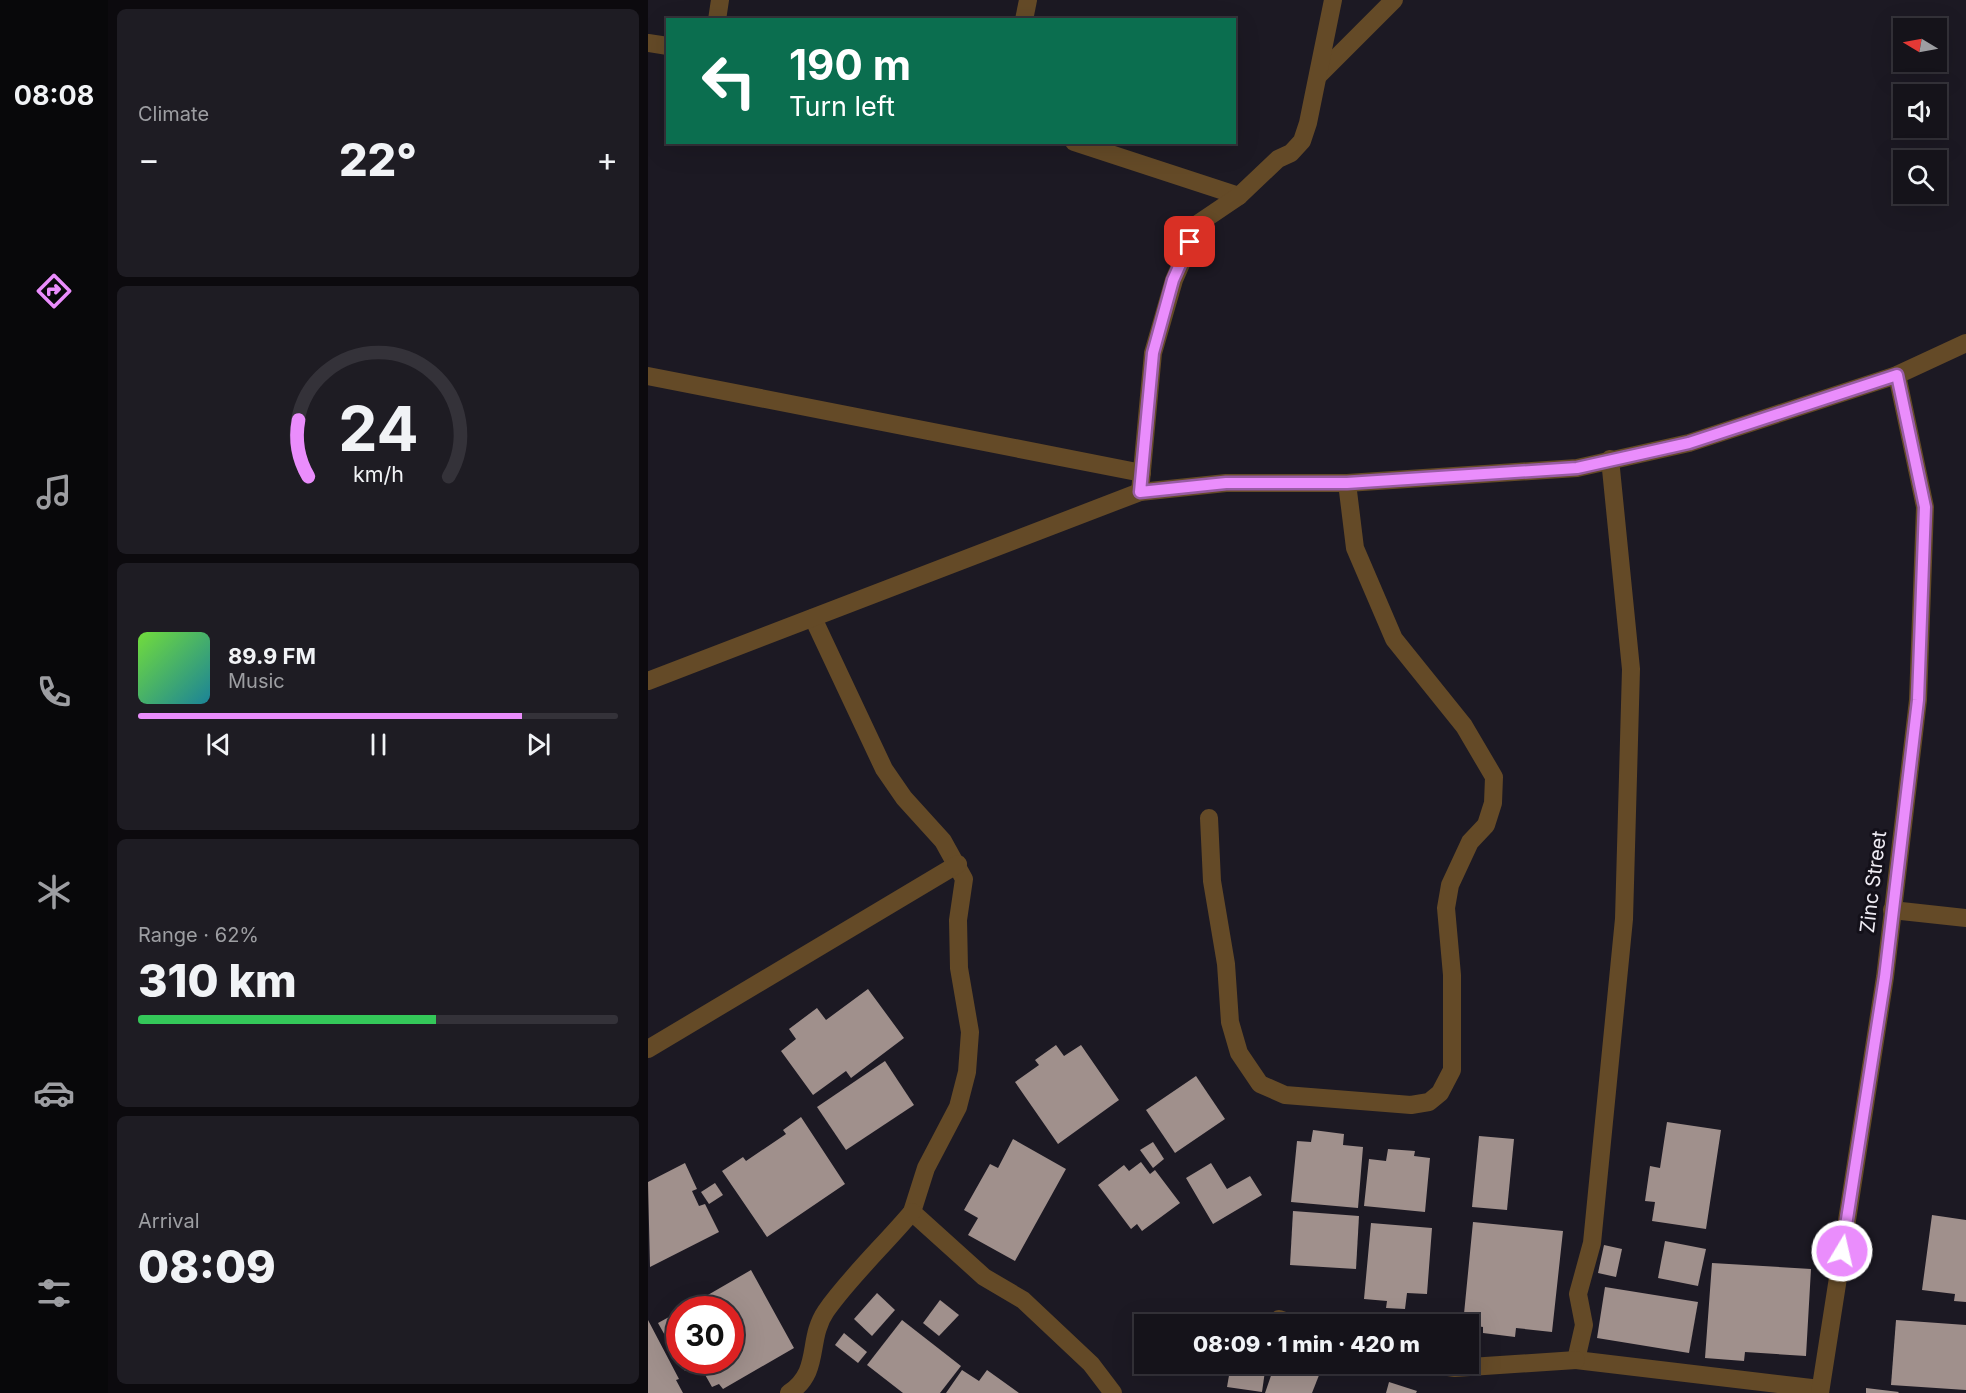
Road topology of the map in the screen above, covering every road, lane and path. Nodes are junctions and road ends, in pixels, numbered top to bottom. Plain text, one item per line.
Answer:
1 (720, 0) edge
2 (1028, 0) edge
3 (1333, 0) edge
4 (1394, 0) edge
5 (717, 18) edge
6 (1024, 18) edge
7 (648, 43) edge
8 (666, 46) edge
9 (1319, 75) junction
10 (1080, 144) edge
11 (1239, 196) junction
12 (1966, 343) edge
13 (1897, 375) junction
14 (648, 376) edge
15 (1610, 459) junction
16 (1142, 473) junction
17 (1347, 483) junction
18 (1140, 492) junction
19 (813, 618) junction
20 (648, 681) edge
21 (1209, 818) dead end
22 (958, 864) junction
23 (1892, 909) junction
24 (1966, 918) edge
25 (648, 1049) edge
26 (912, 1212) junction
27 (1576, 1360) junction
28 (1479, 1366) edge
29 (1820, 1391) edge
30 (789, 1393) edge
31 (1113, 1393) edge

1 - 5 street
2 - 6 street
3 - 9 street
4 - 9 street
7 - 8 street
9 - 11 street
10 - 11 street
11 - 16 street
12 - 13 street
13 - 15 street
13 - 23 street, Zinc Street
14 - 16 street
15 - 17 street
15 - 27 street
16 - 18 street
17 - 18 street
17 - 21 street
18 - 19 street
19 - 20 street
19 - 22 street
22 - 25 street
22 - 26 street
23 - 24 street
23 - 29 street, Zinc Street
26 - 30 street
26 - 31 street
27 - 28 street
27 - 29 street

